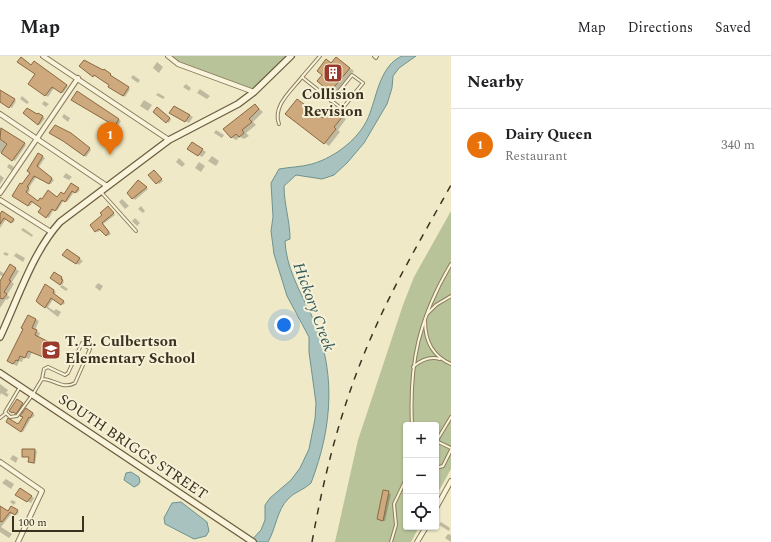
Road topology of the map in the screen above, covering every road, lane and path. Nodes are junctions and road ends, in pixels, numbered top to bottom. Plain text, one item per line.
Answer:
1 (43, 56) edge
2 (168, 56) edge
3 (291, 56) edge
4 (320, 56) edge
5 (374, 56) edge
6 (378, 56) edge
7 (302, 77) junction
8 (78, 78) junction
9 (254, 92) junction
10 (331, 101) junction
11 (0, 114) edge
12 (279, 124) dead end
13 (37, 138) junction
14 (168, 140) junction
15 (107, 186) junction
16 (100, 191) junction
17 (0, 193) edge
18 (0, 200) edge
19 (136, 231) dead end
20 (51, 232) junction
21 (451, 264) edge
22 (451, 296) edge
23 (425, 319) junction
24 (0, 337) edge
25 (443, 360) junction
26 (451, 364) edge
27 (413, 368) junction
28 (0, 373) edge
29 (42, 379) junction
30 (21, 386) junction
31 (33, 394) junction
32 (5, 414) junction
33 (451, 417) edge
34 (0, 418) edge
35 (412, 422) edge
36 (439, 437) edge
37 (439, 443) edge
38 (451, 449) edge
39 (0, 462) edge
40 (439, 467) edge
41 (451, 481) edge
42 (403, 485) edge
43 (439, 503) edge
44 (424, 530) edge
45 (418, 540) edge
46 (18, 542) edge
47 (253, 542) edge
48 (391, 542) edge
49 (424, 542) edge

1 - 8 street
2 - 9 street
3 - 9 street
4 - 7 lane
5 - 6 lane
7 - 10 lane
7 - 12 lane
8 - 13 street
8 - 14 street
9 - 14 street
10 - 10 lane
11 - 13 street
13 - 15 street
13 - 17 street
14 - 15 street
15 - 16 street
16 - 19 lane
16 - 20 street
18 - 20 street
20 - 24 street
21 - 23 lane
22 - 23 lane
23 - 25 lane
23 - 27 lane
25 - 26 lane
25 - 27 lane
27 - 35 lane
28 - 30 street, SOUTH BRIGGS STREET
29 - 29 lane
29 - 31 lane
30 - 31 street, SOUTH BRIGGS STREET
30 - 32 lane
31 - 32 lane
31 - 47 street, SOUTH BRIGGS STREET
32 - 34 lane
33 - 36 lane
37 - 38 lane
38 - 40 lane
39 - 46 street
41 - 43 street
42 - 48 lane
44 - 45 street
45 - 49 street

